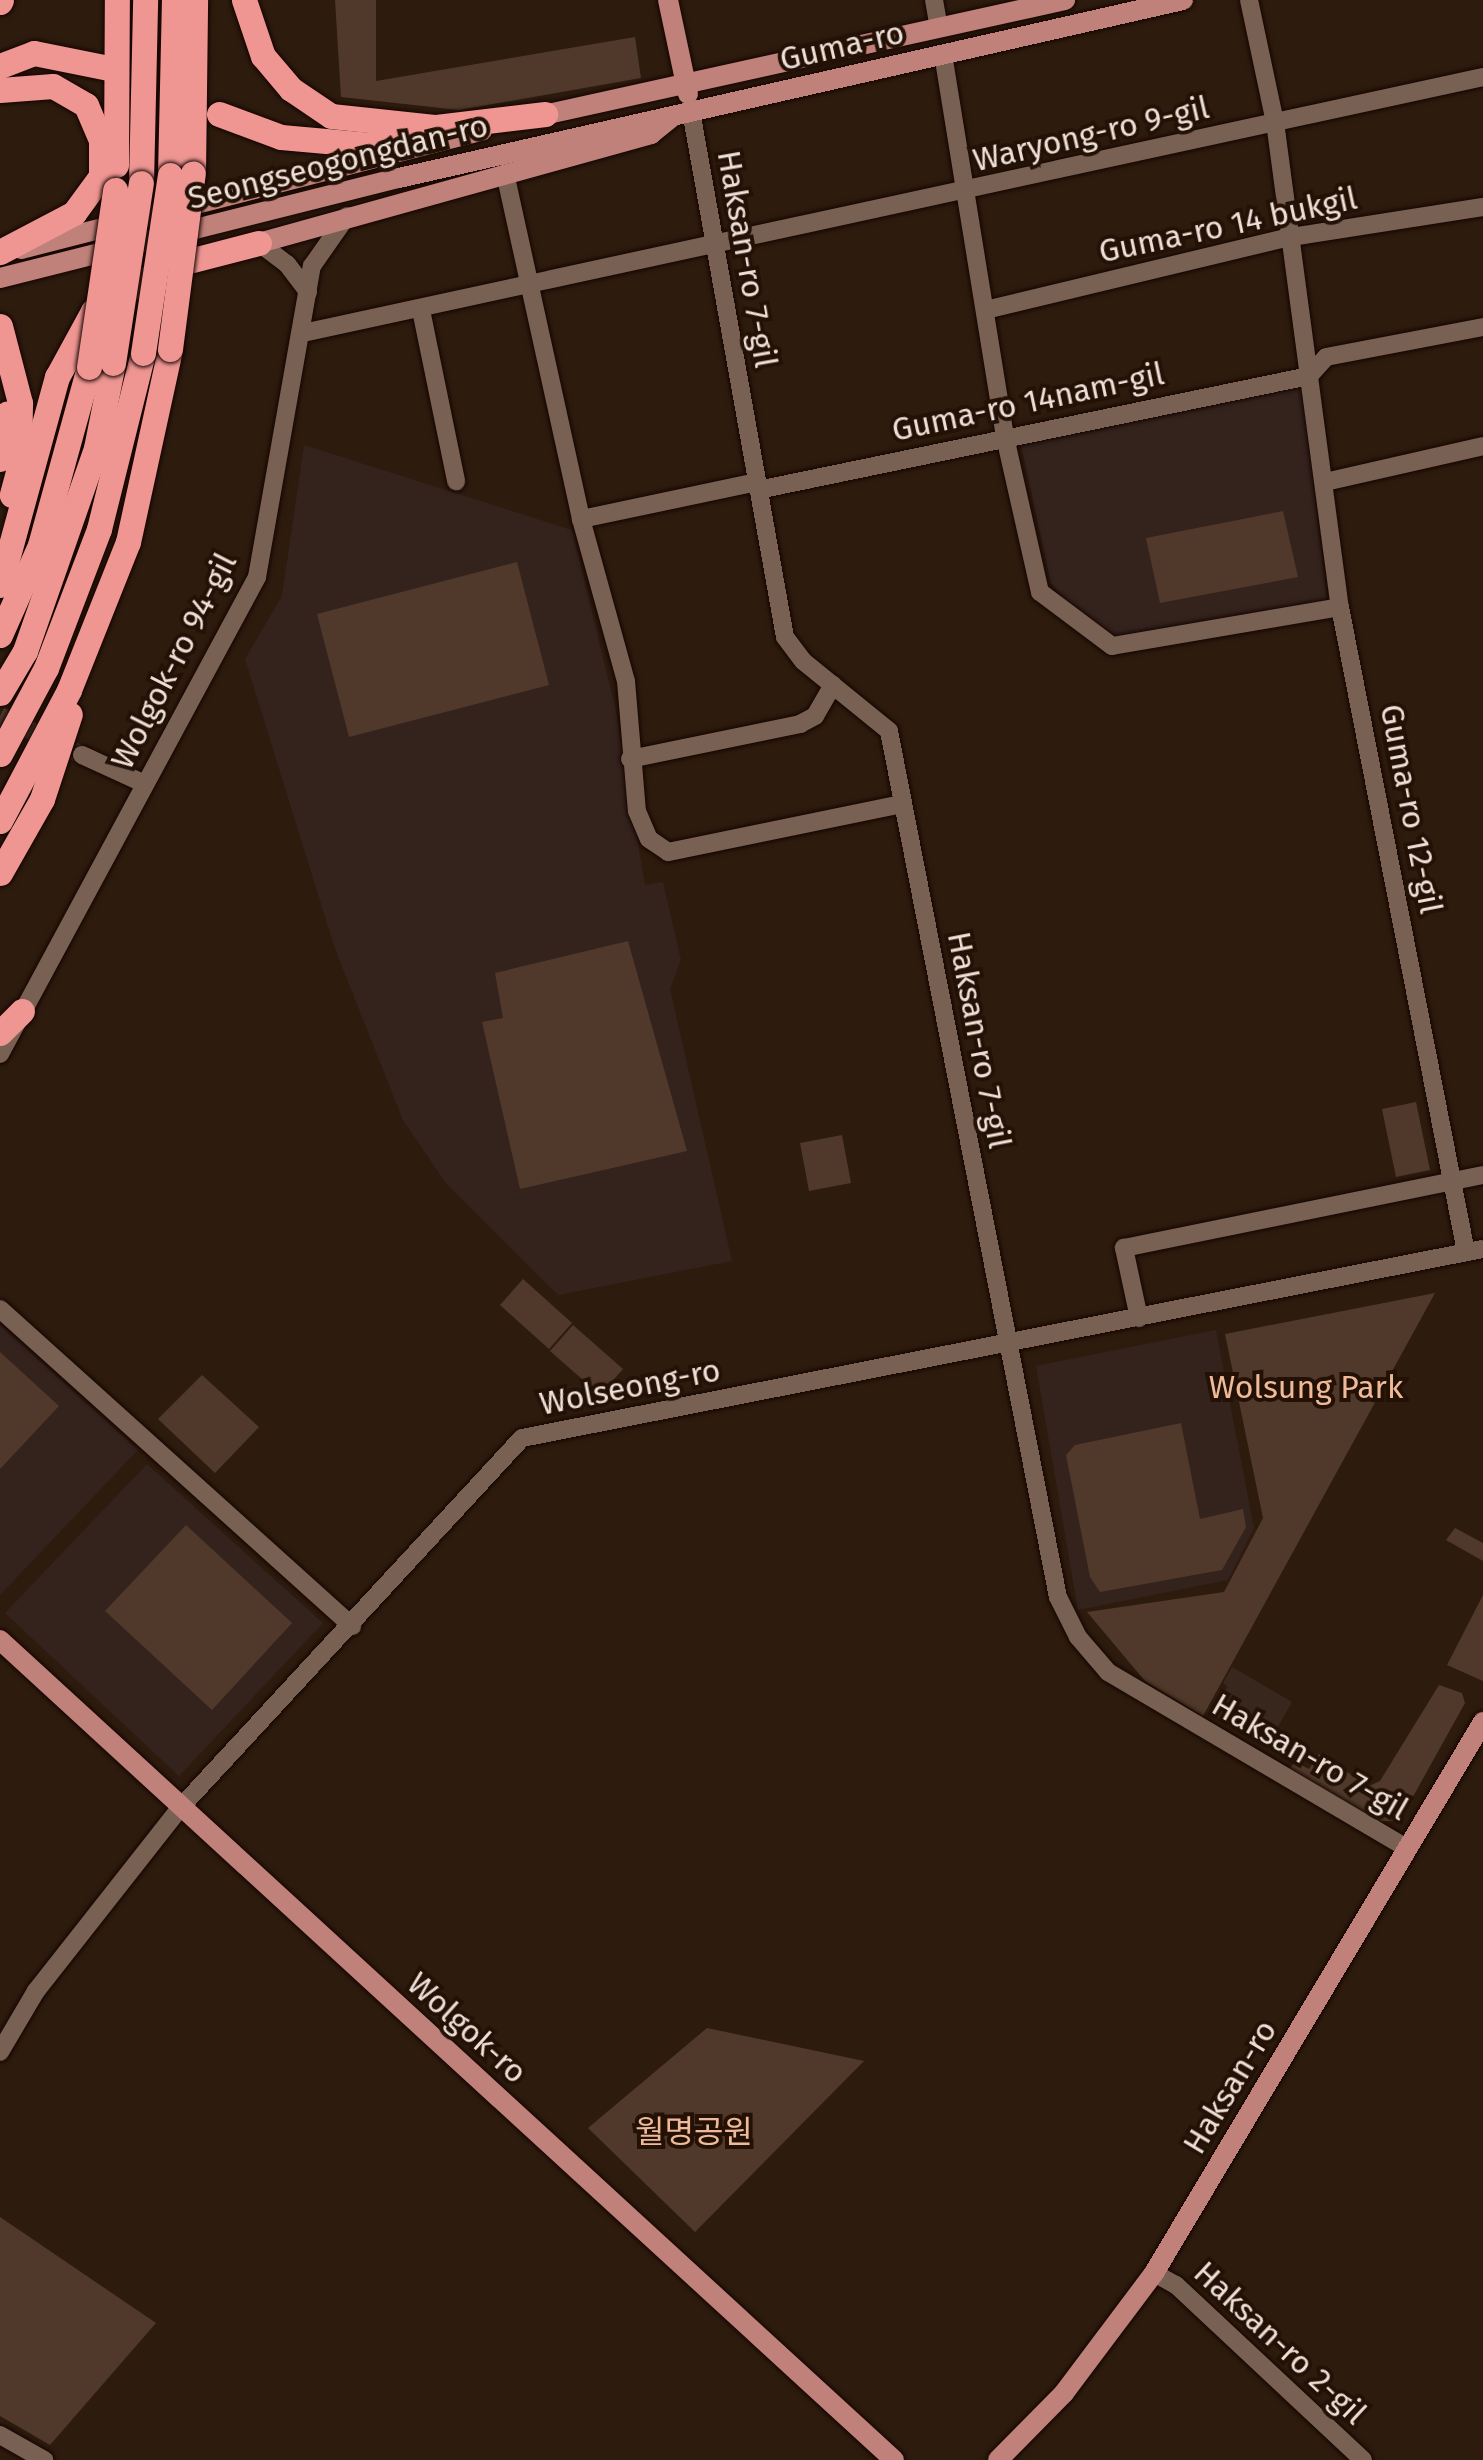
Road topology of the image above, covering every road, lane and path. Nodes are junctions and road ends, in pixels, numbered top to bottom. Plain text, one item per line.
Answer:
1 (117, 0) edge
2 (145, 0) edge
3 (174, 0) edge
4 (195, 0) edge
5 (244, 0) edge
6 (668, 0) edge
7 (934, 0) edge
8 (1065, 0) edge
9 (1183, 0) edge
10 (1249, 0) edge
11 (940, 28) junction
12 (943, 54) junction
13 (0, 66) edge
14 (109, 68) dead end
15 (1483, 78) edge
16 (686, 83) junction
17 (0, 90) edge
18 (684, 112) junction
19 (218, 114) dead end
20 (545, 114) junction
21 (1274, 122) junction
22 (436, 127) junction
23 (505, 173) junction
24 (182, 174) junction
25 (967, 194) junction
26 (1483, 208) edge
27 (348, 215) junction
28 (1291, 238) junction
29 (258, 243) junction
30 (713, 249) junction
31 (0, 253) edge
32 (0, 278) edge
33 (530, 287) junction
34 (308, 292) junction
35 (422, 310) junction
36 (986, 310) junction
37 (0, 326) edge
38 (1483, 327) edge
39 (303, 333) junction
40 (0, 364) edge
41 (101, 365) junction
42 (1310, 376) junction
43 (1004, 436) junction
44 (1483, 446) edge
45 (0, 459) edge
46 (456, 481) dead end
47 (1325, 482) junction
48 (758, 486) junction
49 (582, 519) junction
50 (0, 534) edge
51 (128, 542) junction
52 (0, 585) edge
53 (1340, 607) junction
54 (0, 635) edge
55 (833, 685) junction
56 (0, 693) edge
57 (0, 754) edge
58 (82, 755) tunnel mouth
59 (630, 759) junction
60 (145, 784) junction
61 (902, 804) junction
62 (0, 821) edge
63 (0, 873) edge
64 (22, 1011) junction
65 (0, 1033) edge
66 (0, 1054) edge
67 (1483, 1175) edge
68 (1456, 1180) junction
69 (1475, 1251) edge
70 (0, 1309) edge
71 (1139, 1318) junction
72 (1006, 1343) junction
73 (352, 1626) junction
74 (0, 1640) edge
75 (1481, 1729) edge
76 (181, 1807) junction
77 (1404, 1846) junction
78 (0, 2052) edge
79 (1154, 2273) junction
80 (0, 2435) edge
81 (44, 2460) edge
82 (894, 2460) edge
83 (998, 2460) edge
84 (1363, 2460) edge

1 - 41 highway, bridge
2 - 41 highway, bridge
3 - 24 highway
4 - 24 highway
5 - 22 highway
6 - 16 main road
7 - 11 street
8 - 11 main road, Guma-ro
9 - 12 main road, Guma-ro
10 - 21 street, Guma-ro 12-gil
11 - 16 main road, Guma-ro
12 - 18 main road, Guma-ro
12 - 25 street
13 - 14 highway
15 - 21 street, Waryong-ro 9-gil
16 - 18 main road
16 - 20 main road, Seongseogongdan-ro
17 - 31 highway
18 - 23 main road
18 - 30 street, Haksan-ro 7-gil
18 - 32 main road, Seongseogongdan-ro
19 - 22 highway
20 - 22 highway
20 - 31 main road, Seongseogongdan-ro
21 - 25 street, Waryong-ro 9-gil
21 - 28 street, Guma-ro 12-gil
23 - 27 main road
23 - 33 street
24 - 51 highway, bridge
24 - 57 highway, bridge
25 - 30 street, Waryong-ro 9-gil
25 - 36 street
26 - 28 street, Guma-ro 14 bukgil
27 - 29 main road
27 - 34 street, Wolgok-ro 94-gil
28 - 36 street, Guma-ro 14 bukgil
28 - 42 street, Guma-ro 12-gil
29 - 34 street
29 - 52 highway
30 - 33 street, Waryong-ro 9-gil
30 - 48 street, Haksan-ro 7-gil
33 - 35 street, Waryong-ro 9-gil
33 - 49 street
34 - 39 street, Wolgok-ro 94-gil
35 - 39 street, Waryong-ro 9-gil
35 - 46 street
36 - 43 street
37 - 50 highway
38 - 42 street, Guma-ro 14nam-gil
39 - 60 street, Wolgok-ro 94-gil
40 - 45 highway
41 - 54 highway
41 - 56 highway
42 - 43 street, Guma-ro 14nam-gil
42 - 47 street, Guma-ro 12-gil
43 - 48 street, Guma-ro 14nam-gil
43 - 53 street
44 - 47 street
47 - 53 street, Guma-ro 12-gil
48 - 49 street, Guma-ro 14nam-gil
48 - 55 street, Haksan-ro 7-gil
49 - 59 street
51 - 62 highway
51 - 63 highway
53 - 68 street, Guma-ro 12-gil
55 - 59 street
55 - 61 street, Haksan-ro 7-gil
58 - 60 street
59 - 61 street
60 - 64 street, Wolgok-ro 94-gil
61 - 72 street, Haksan-ro 7-gil
64 - 65 highway
64 - 66 street, Wolgok-ro 94-gil
67 - 68 street
68 - 69 street, Guma-ro 12-gil
68 - 71 street
69 - 71 street, Wolseong-ro
70 - 73 street
71 - 72 street, Wolseong-ro
72 - 73 street, Wolseong-ro
72 - 77 street, Haksan-ro 7-gil
73 - 76 street, Wolseong-ro
74 - 76 main road, Wolgok-ro
75 - 77 main road, Haksan-ro
76 - 78 street, Wolseong-ro
76 - 82 main road, Wolgok-ro
77 - 79 main road, Haksan-ro
79 - 83 main road, Haksan-ro
79 - 84 street, Haksan-ro 2-gil
80 - 81 street

